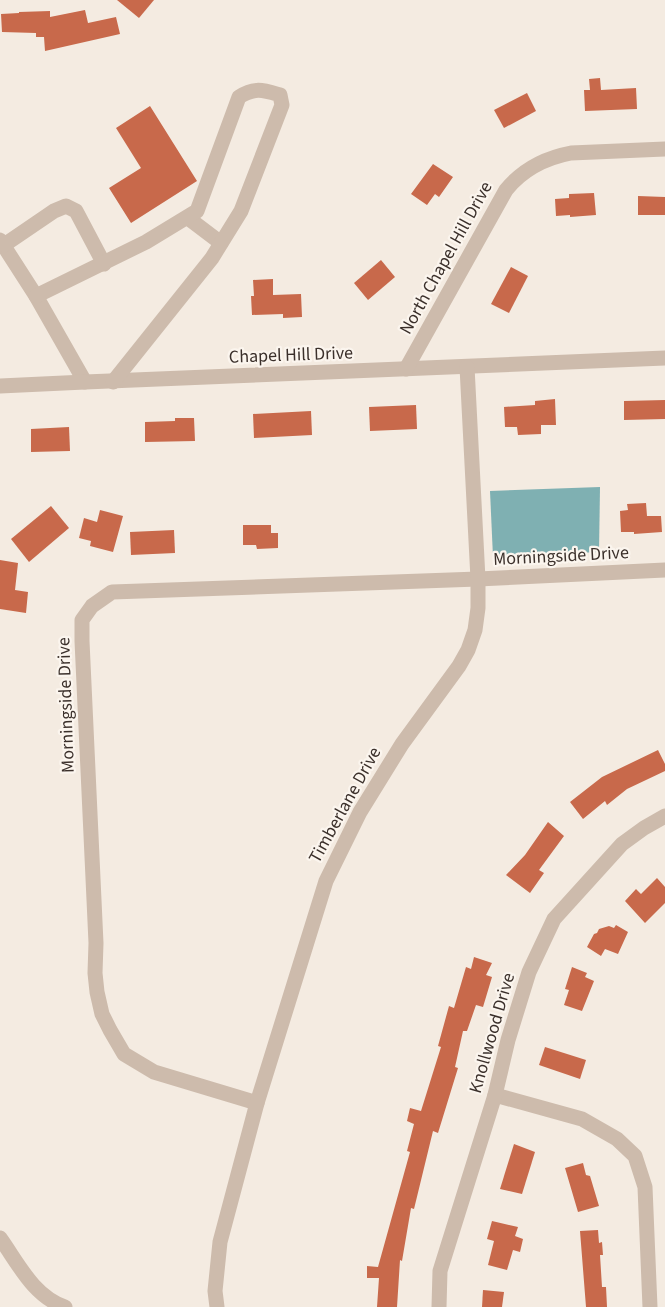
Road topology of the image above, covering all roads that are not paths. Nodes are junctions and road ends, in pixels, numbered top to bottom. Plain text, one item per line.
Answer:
1 (665, 149) edge
2 (188, 218) junction
3 (2, 243) edge
4 (220, 243) junction
5 (104, 264) junction
6 (36, 296) junction
7 (665, 358) edge
8 (467, 367) junction
9 (406, 369) junction
10 (85, 382) junction
11 (113, 382) junction
12 (0, 386) edge
13 (665, 570) edge
14 (478, 579) junction
15 (665, 816) edge
16 (495, 1095) junction
17 (257, 1103) junction
18 (0, 1238) edge
19 (65, 1307) edge
20 (217, 1307) edge
21 (439, 1307) edge
22 (650, 1307) edge

1 - 9 street, North Chapel Hill Drive
2 - 4 street
2 - 4 street
2 - 5 street
3 - 5 street
3 - 6 street
4 - 11 street
5 - 6 street
6 - 10 street
7 - 8 street, Chapel Hill Drive
8 - 9 street, Chapel Hill Drive
8 - 14 street, Timberlane Drive
9 - 11 street, Chapel Hill Drive
10 - 11 street, Chapel Hill Drive
10 - 12 street, Chapel Hill Drive
13 - 14 street, Morningside Drive
14 - 17 street, Timberlane Drive
14 - 17 street, Morningside Drive
15 - 16 street, Knollwood Drive
16 - 21 street, Knollwood Drive
16 - 22 street
17 - 20 street, Timberlane Drive
18 - 19 street

